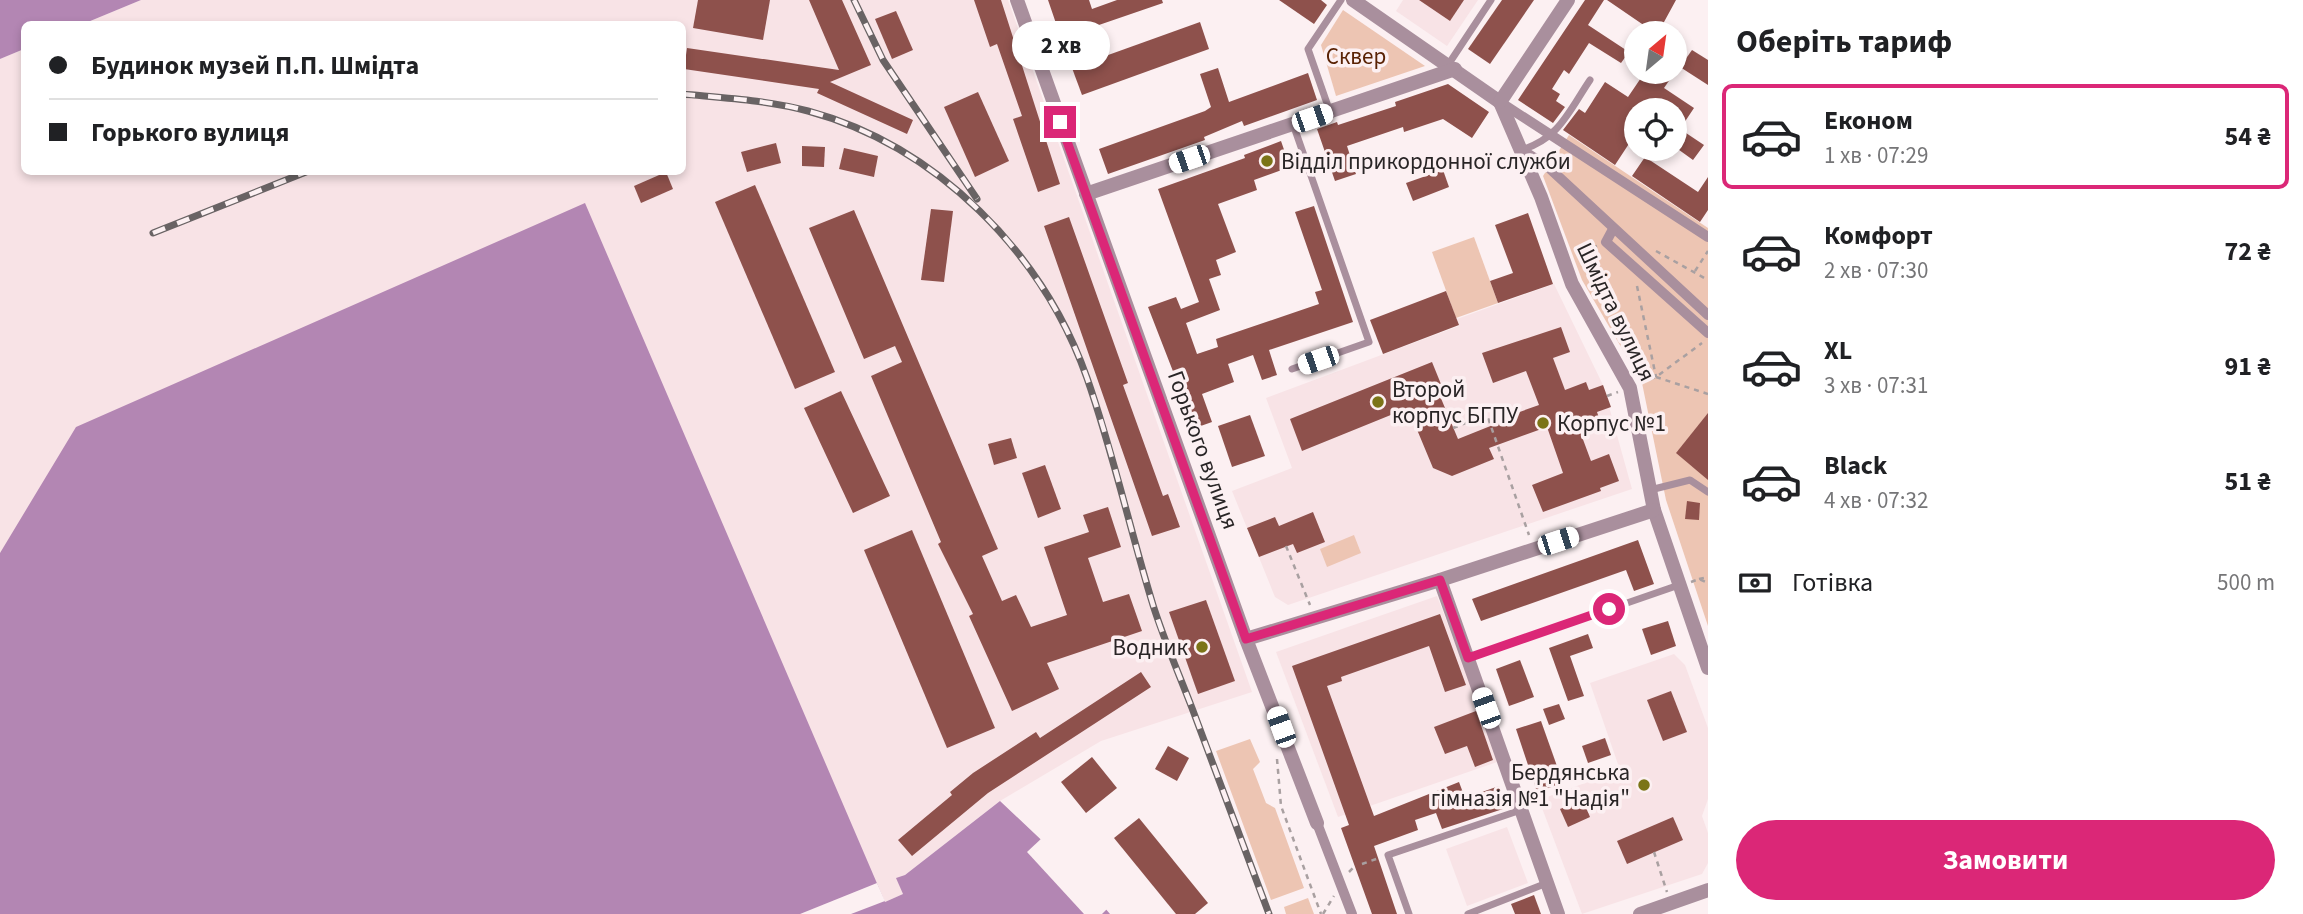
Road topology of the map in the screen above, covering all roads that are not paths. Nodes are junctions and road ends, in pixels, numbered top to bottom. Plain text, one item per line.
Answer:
1 (1017, 0) edge
2 (1341, 0) edge
3 (1353, 0) edge
4 (1491, 0) edge
5 (1568, 0) edge
6 (1452, 67) junction
7 (1590, 79) dead end
8 (1500, 102) junction
9 (1330, 111) junction
10 (1293, 124) junction
11 (1552, 134) junction
12 (1521, 150) junction
13 (1086, 194) junction
14 (1612, 229) junction
15 (1708, 237) edge
16 (1708, 315) edge
17 (1708, 333) edge
18 (1292, 369) dead end
19 (1650, 490) junction
20 (1708, 492) edge
21 (1654, 510) junction
22 (1440, 580) junction
23 (1680, 585) junction
24 (1246, 639) junction
25 (1468, 658) junction
26 (1708, 668) edge
27 (1521, 810) junction
28 (1317, 823) joint
29 (1547, 883) junction
30 (1708, 890) edge
31 (1352, 914) edge
32 (1409, 914) edge
33 (1468, 914) edge
34 (1558, 914) edge
35 (1640, 914) edge

1 - 13 street, Горького вулиця
2 - 9 lane
3 - 6 street
4 - 6 lane
5 - 8 street
6 - 8 street
6 - 9 street
7 - 11 lane
8 - 11 street
8 - 12 street, Шмідта вулиця
9 - 10 street
10 - 13 street
10 - 18 lane
11 - 12 lane
11 - 15 street
12 - 14 street
12 - 19 street, Шмідта вулиця
13 - 24 street, Горького вулиця
14 - 16 street
14 - 17 street
19 - 20 lane
19 - 21 street, Шмідта вулиця
21 - 22 street
21 - 23 street, Шмідта вулиця
22 - 24 street
22 - 25 street
23 - 25 lane
23 - 26 street, Шмідта вулиця
24 - 28 street, Горького вулиця
25 - 27 street
27 - 29 street
27 - 32 lane
28 - 31 street, Горького вулиця
29 - 33 lane
29 - 34 street
30 - 35 street

